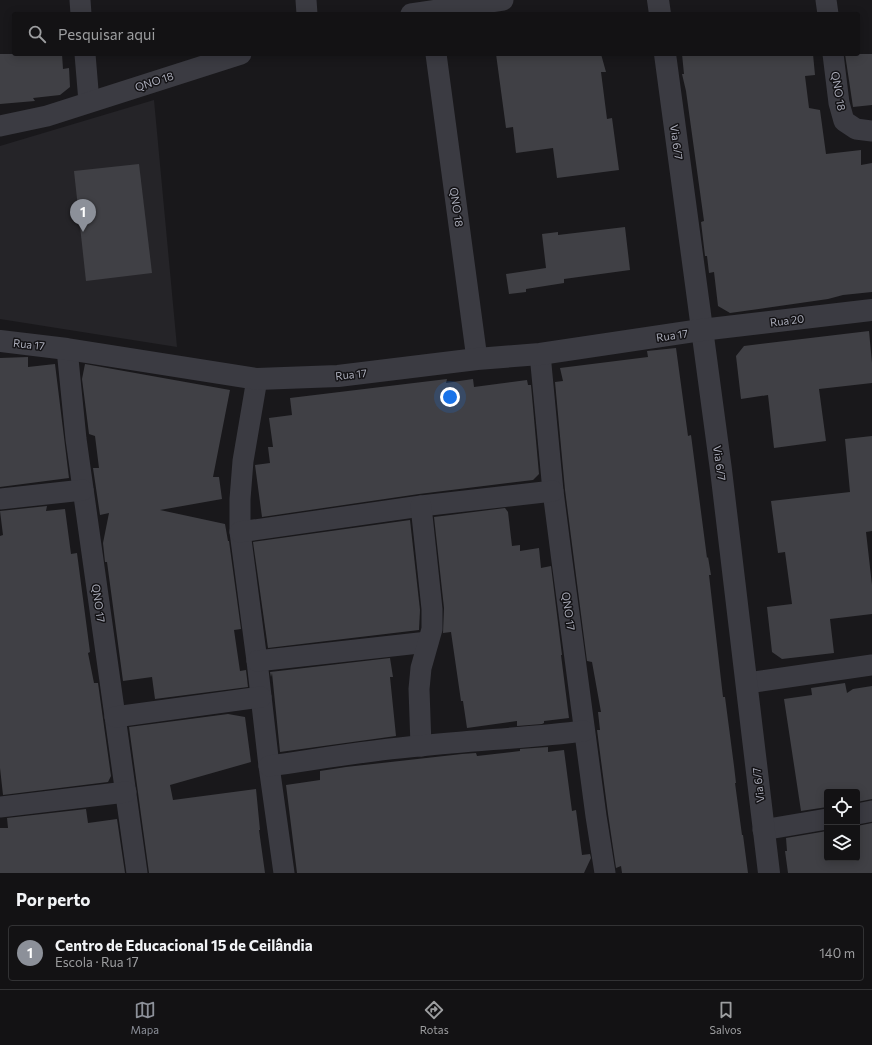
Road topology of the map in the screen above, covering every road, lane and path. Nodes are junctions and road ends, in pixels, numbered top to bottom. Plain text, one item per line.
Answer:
1 (80, 0) edge
2 (306, 0) edge
3 (658, 0) edge
4 (826, 0) edge
5 (492, 1) edge
6 (81, 12) edge
7 (307, 12) edge
8 (430, 12) edge
9 (660, 12) edge
10 (828, 12) edge
11 (85, 56) edge
12 (235, 56) edge
13 (436, 56) edge
14 (665, 56) edge
15 (833, 56) edge
16 (89, 102) junction
17 (0, 126) edge
18 (872, 131) edge
19 (872, 310) edge
20 (701, 330) junction
21 (0, 341) edge
22 (68, 349) junction
23 (540, 354) junction
24 (477, 359) junction
25 (257, 379) junction
26 (83, 490) junction
27 (553, 491) junction
28 (0, 499) edge
29 (421, 506) junction
30 (240, 532) junction
31 (428, 642) junction
32 (257, 661) junction
33 (872, 665) edge
34 (746, 683) junction
35 (261, 697) junction
36 (115, 717) junction
37 (584, 731) junction
38 (421, 746) junction
39 (269, 766) junction
40 (126, 792) junction
41 (0, 807) edge
42 (872, 811) edge
43 (860, 813) edge
44 (824, 820) edge
45 (763, 830) junction
46 (137, 873) edge
47 (284, 873) edge
48 (606, 873) edge
49 (769, 873) edge

1 - 6 street
2 - 7 street
3 - 9 street
4 - 10 street
5 - 8 street
11 - 16 street
12 - 16 street, QNO 18
13 - 24 street, QNO 18
14 - 20 street, Via 6/7
15 - 18 street, QNO 18
16 - 17 street, QNO 18
19 - 20 street, Rua 20
20 - 23 street, Rua 17
20 - 34 street, Via 6/7
21 - 22 street, Rua 17
22 - 25 street, Rua 17
22 - 26 street, QNO 17
23 - 24 street, Rua 17
23 - 27 street, QNO 17
24 - 25 street, Rua 17
25 - 30 street
26 - 28 street
26 - 36 street, QNO 17
27 - 29 street
27 - 37 street, QNO 17
29 - 30 street
29 - 31 street
30 - 32 street
31 - 32 street
31 - 38 street
32 - 35 street
33 - 34 street
34 - 45 street, Via 6/7
35 - 36 street
35 - 39 street
36 - 40 street, QNO 17
37 - 38 street
37 - 48 street, QNO 17
38 - 39 street
39 - 47 street
40 - 41 street
40 - 46 street, QNO 17
42 - 43 street
44 - 45 street
45 - 49 street, Via 6/7

